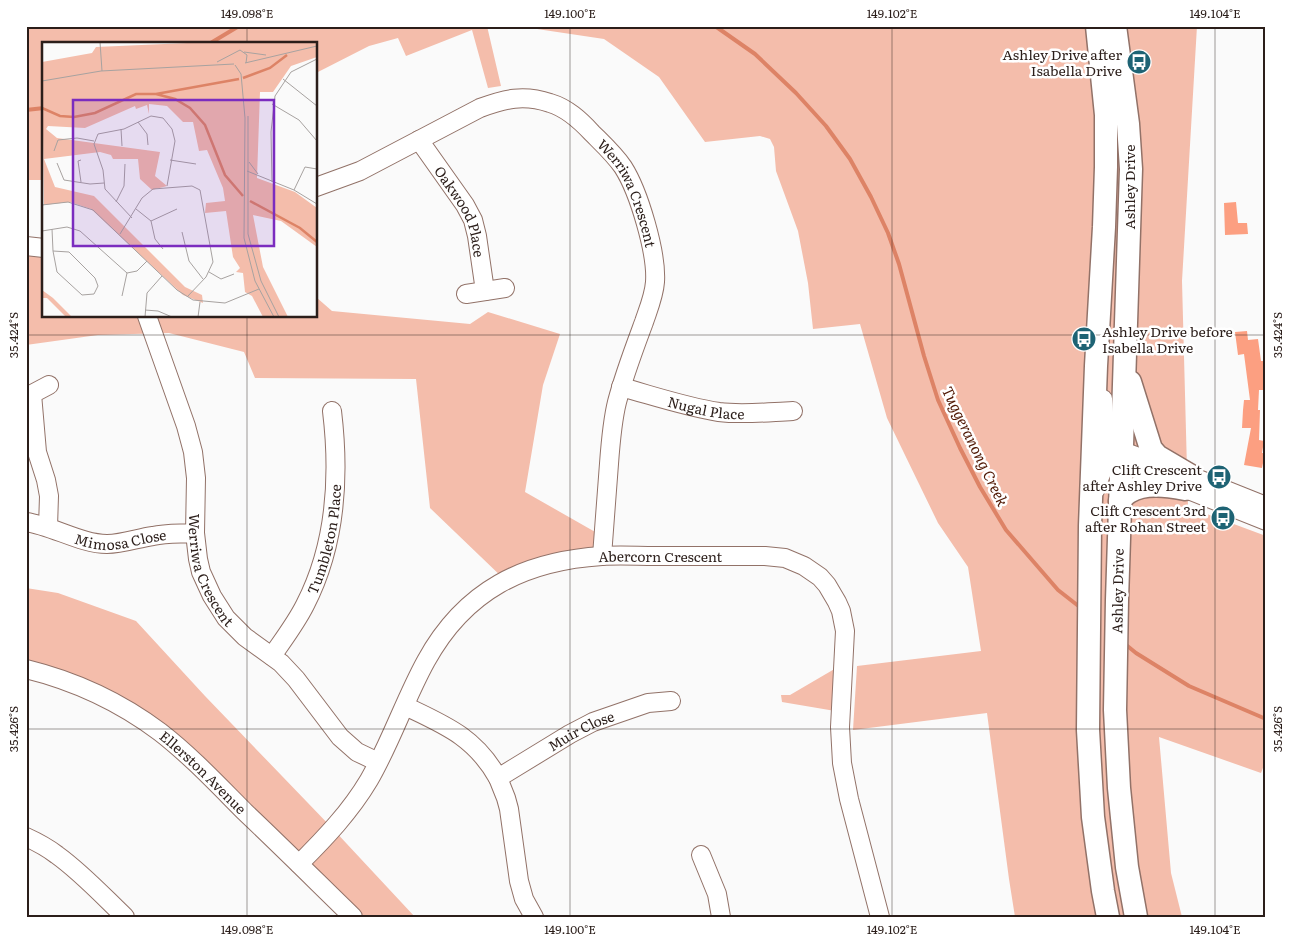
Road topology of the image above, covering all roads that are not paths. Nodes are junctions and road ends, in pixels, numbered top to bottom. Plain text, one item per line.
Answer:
1 (1097, 26) edge
2 (1114, 26) edge
3 (419, 140) junction
4 (318, 186) edge
5 (26, 246) edge
6 (42, 248) edge
7 (505, 288) dead end
8 (485, 291) junction
9 (466, 294) dead end
10 (148, 318) edge
11 (1098, 347) junction
12 (1125, 367) junction
13 (49, 385) dead end
14 (621, 387) junction
15 (29, 393) edge
16 (332, 411) dead end
17 (793, 411) dead end
18 (1119, 457) junction
19 (1188, 483) junction
20 (1120, 501) junction
21 (1091, 505) junction
22 (1266, 506) edge
23 (1266, 521) edge
24 (26, 522) edge
25 (48, 527) junction
26 (195, 533) junction
27 (602, 556) junction
28 (272, 656) junction
29 (26, 669) edge
30 (671, 700) dead end
31 (405, 706) junction
32 (378, 762) junction
33 (498, 778) junction
34 (26, 837) edge
35 (700, 855) dead end
36 (299, 864) junction
37 (124, 917) edge
38 (353, 917) edge
39 (534, 917) edge
40 (721, 917) edge
41 (880, 917) edge
42 (1108, 917) edge
43 (1136, 917) edge

1 - 11 main road, Ashley Drive
2 - 12 main road, Ashley Drive
3 - 4 street, Werriwa Crescent
3 - 8 street, Oakwood Place
3 - 14 street, Werriwa Crescent
5 - 6 street
7 - 8 street
8 - 9 street
10 - 26 street, Werriwa Crescent
11 - 18 street
11 - 21 main road, Ashley Drive
12 - 18 main road, Ashley Drive
12 - 19 main road
13 - 15 street
14 - 17 street, Nugal Place
14 - 27 street, Werriwa Crescent
15 - 25 street
16 - 28 street, Tumbleton Place
18 - 19 street
18 - 20 main road, Ashley Drive
18 - 21 street
19 - 20 main road
19 - 22 street
19 - 23 street
20 - 43 main road, Ashley Drive
21 - 42 main road, Ashley Drive
24 - 25 street, Mimosa Close
25 - 26 street, Mimosa Close
26 - 28 street, Werriwa Crescent
27 - 31 street, Abercorn Crescent
27 - 41 street, Abercorn Crescent
28 - 32 street, Werriwa Crescent
29 - 36 street, Ellerston Avenue
30 - 33 street, Muir Close
31 - 32 street, Abercorn Crescent
31 - 33 street
32 - 36 street, Abercorn Crescent
33 - 39 street
34 - 37 street
35 - 40 street
36 - 38 street, Ellerston Avenue

